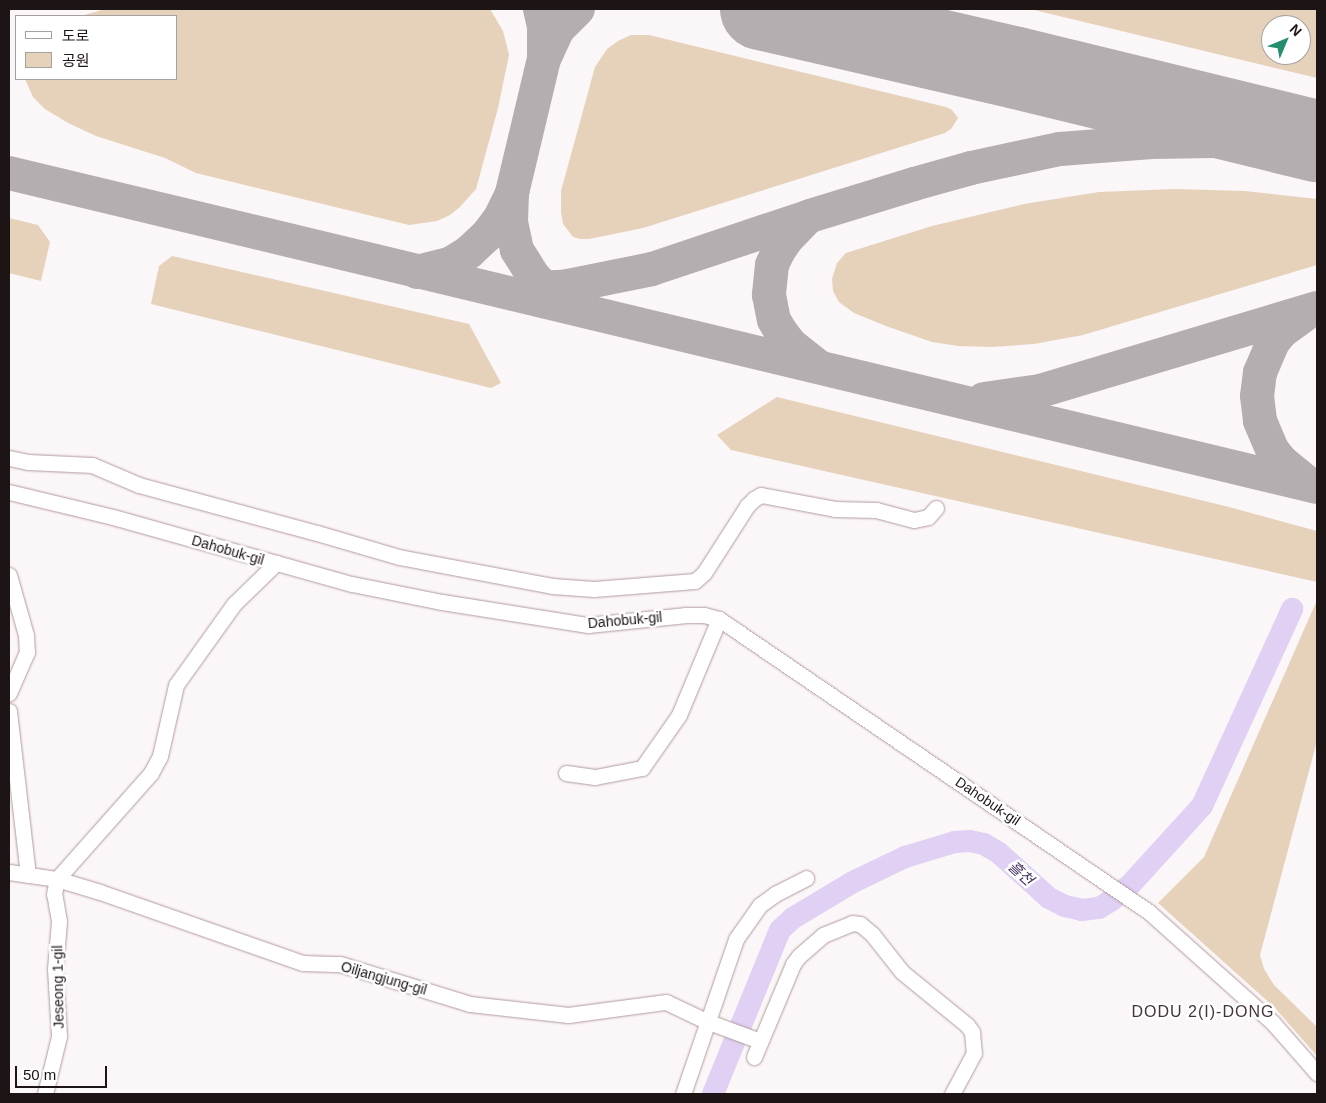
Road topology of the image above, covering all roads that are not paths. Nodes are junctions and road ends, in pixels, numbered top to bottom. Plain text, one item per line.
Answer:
1 (9, 458) edge
2 (9, 492) edge
3 (936, 508) dead end
4 (276, 563) junction
5 (9, 575) edge
6 (719, 619) junction
7 (9, 693) edge
8 (9, 711) edge
9 (566, 773) dead end
10 (9, 872) edge
11 (28, 875) junction
12 (806, 878) dead end
13 (57, 879) junction
14 (706, 1021) junction
15 (760, 1042) junction
16 (754, 1057) dead end
17 (1317, 1073) edge
18 (45, 1094) edge
19 (683, 1094) edge
20 (952, 1094) edge

1 - 3 street
2 - 4 street, Dahobuk-gil
4 - 6 street, Dahobuk-gil
4 - 13 street
5 - 7 street
6 - 9 street
6 - 17 street, Dahobuk-gil
8 - 11 street
10 - 11 street, Oiljangjung-gil
11 - 13 street, Oiljangjung-gil
12 - 14 street
13 - 14 street, Oiljangjung-gil
13 - 18 street, Jeseong 1-gil
14 - 15 street, Oiljangjung-gil
14 - 19 street
15 - 16 street
15 - 20 street

